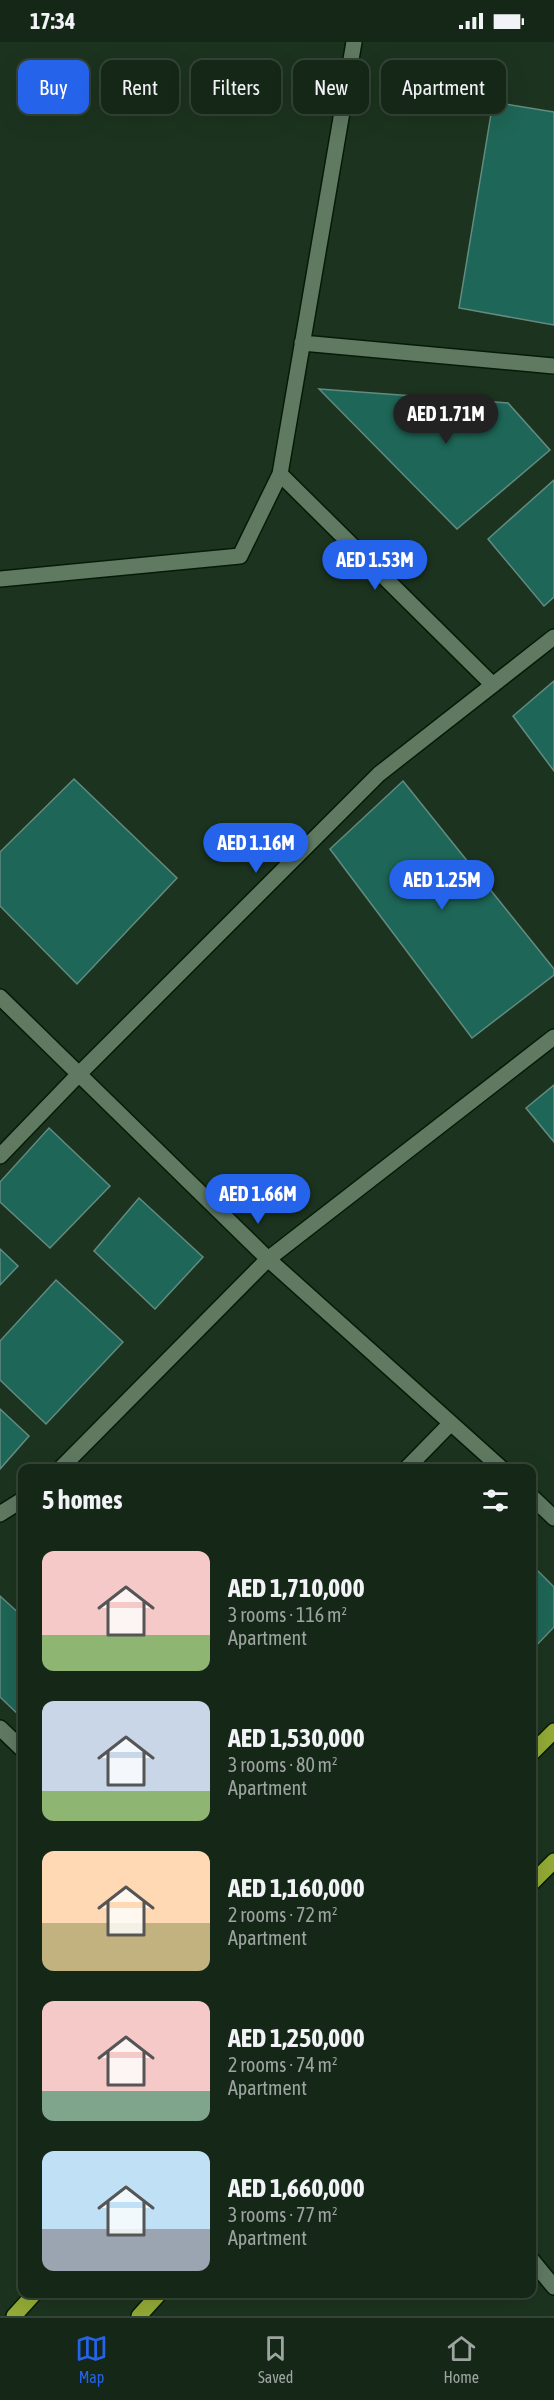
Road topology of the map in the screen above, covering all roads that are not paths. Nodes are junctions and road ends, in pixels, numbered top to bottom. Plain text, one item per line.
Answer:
1 (354, 42) edge
2 (302, 343) junction
3 (554, 366) edge
4 (280, 474) junction
5 (0, 579) edge
6 (554, 637) edge
7 (493, 685) junction
8 (0, 997) edge
9 (554, 1036) edge
10 (79, 1074) junction
11 (0, 1156) edge
12 (268, 1258) junction
13 (451, 1423) junction
14 (65, 1464) edge
15 (411, 1464) edge
16 (497, 1464) edge
17 (536, 1501) edge
18 (18, 1503) edge
19 (0, 1514) edge
20 (554, 1518) edge
21 (0, 1728) edge
22 (554, 1731) edge
23 (18, 1745) edge
24 (536, 1749) edge
25 (554, 1861) edge
26 (536, 1879) edge
27 (536, 2265) edge
28 (554, 2287) edge
29 (30, 2298) edge
30 (155, 2298) edge
31 (14, 2316) edge
32 (139, 2316) edge

1 - 2 street
2 - 3 street
2 - 4 street
4 - 5 street
4 - 7 street
6 - 7 street
7 - 10 street
8 - 10 street
9 - 12 street
10 - 11 street
10 - 12 street
12 - 13 street
12 - 14 street
13 - 15 street
13 - 16 street
17 - 20 street
18 - 19 street
21 - 23 street
22 - 24 main road
25 - 26 main road
27 - 28 street
29 - 31 main road
30 - 32 main road

